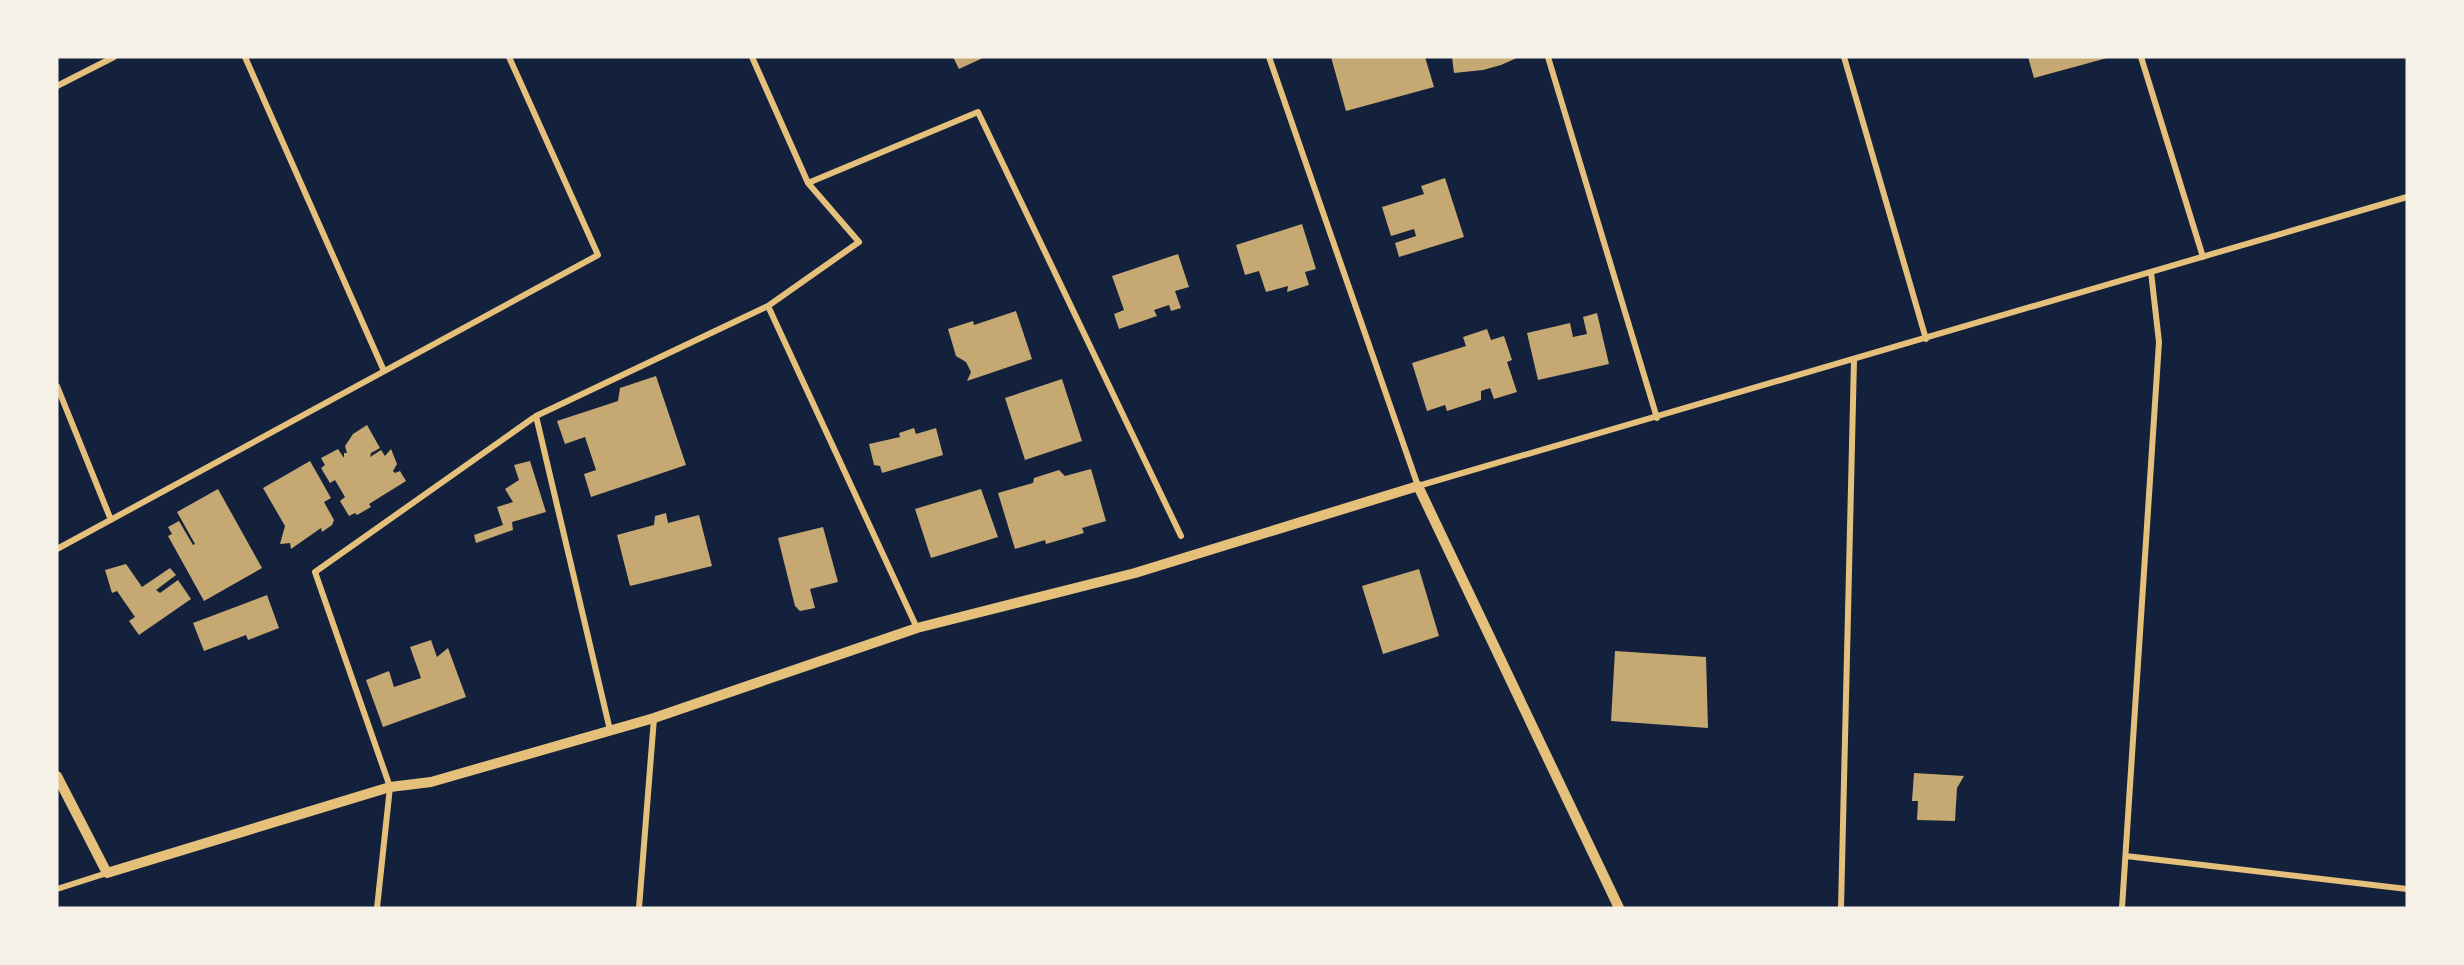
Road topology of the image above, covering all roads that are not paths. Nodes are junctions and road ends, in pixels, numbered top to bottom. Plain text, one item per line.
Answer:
1 (114, 57) edge
2 (246, 57) edge
3 (509, 57) edge
4 (753, 57) edge
5 (1269, 57) edge
6 (1548, 57) edge
7 (1844, 57) edge
8 (2140, 57) edge
9 (57, 86) edge
10 (808, 183) junction
11 (2407, 197) edge
12 (2203, 257) junction
13 (2151, 272) junction
14 (768, 306) junction
15 (1926, 339) junction
16 (1854, 360) junction
17 (384, 372) junction
18 (57, 386) edge
19 (536, 416) junction
20 (1657, 418) junction
21 (1418, 486) junction
22 (111, 520) junction
23 (1180, 536) dead end
24 (57, 549) edge
25 (917, 628) junction
26 (654, 718) junction
27 (610, 730) junction
28 (57, 776) edge
29 (390, 787) junction
30 (2126, 856) junction
31 (107, 873) junction
32 (57, 889) edge
33 (2407, 889) edge
34 (377, 908) edge
35 (639, 908) edge
36 (1619, 908) edge
37 (1841, 908) edge
38 (2122, 908) edge

1 - 9 street
2 - 17 street
3 - 17 street
4 - 10 street
5 - 21 street
6 - 20 street
7 - 15 street
8 - 12 street
10 - 14 street
10 - 23 street
11 - 12 street
12 - 13 street
13 - 15 street
13 - 30 street
14 - 19 street
14 - 25 street
15 - 16 street
16 - 20 street
16 - 37 street
17 - 22 street
18 - 22 street
19 - 27 street
19 - 29 street
20 - 21 street
21 - 25 street
21 - 36 street
22 - 24 street
25 - 26 street
26 - 27 street
26 - 35 street
27 - 29 street
28 - 31 street
29 - 31 street
29 - 34 street
30 - 33 street
30 - 38 street
31 - 32 street

